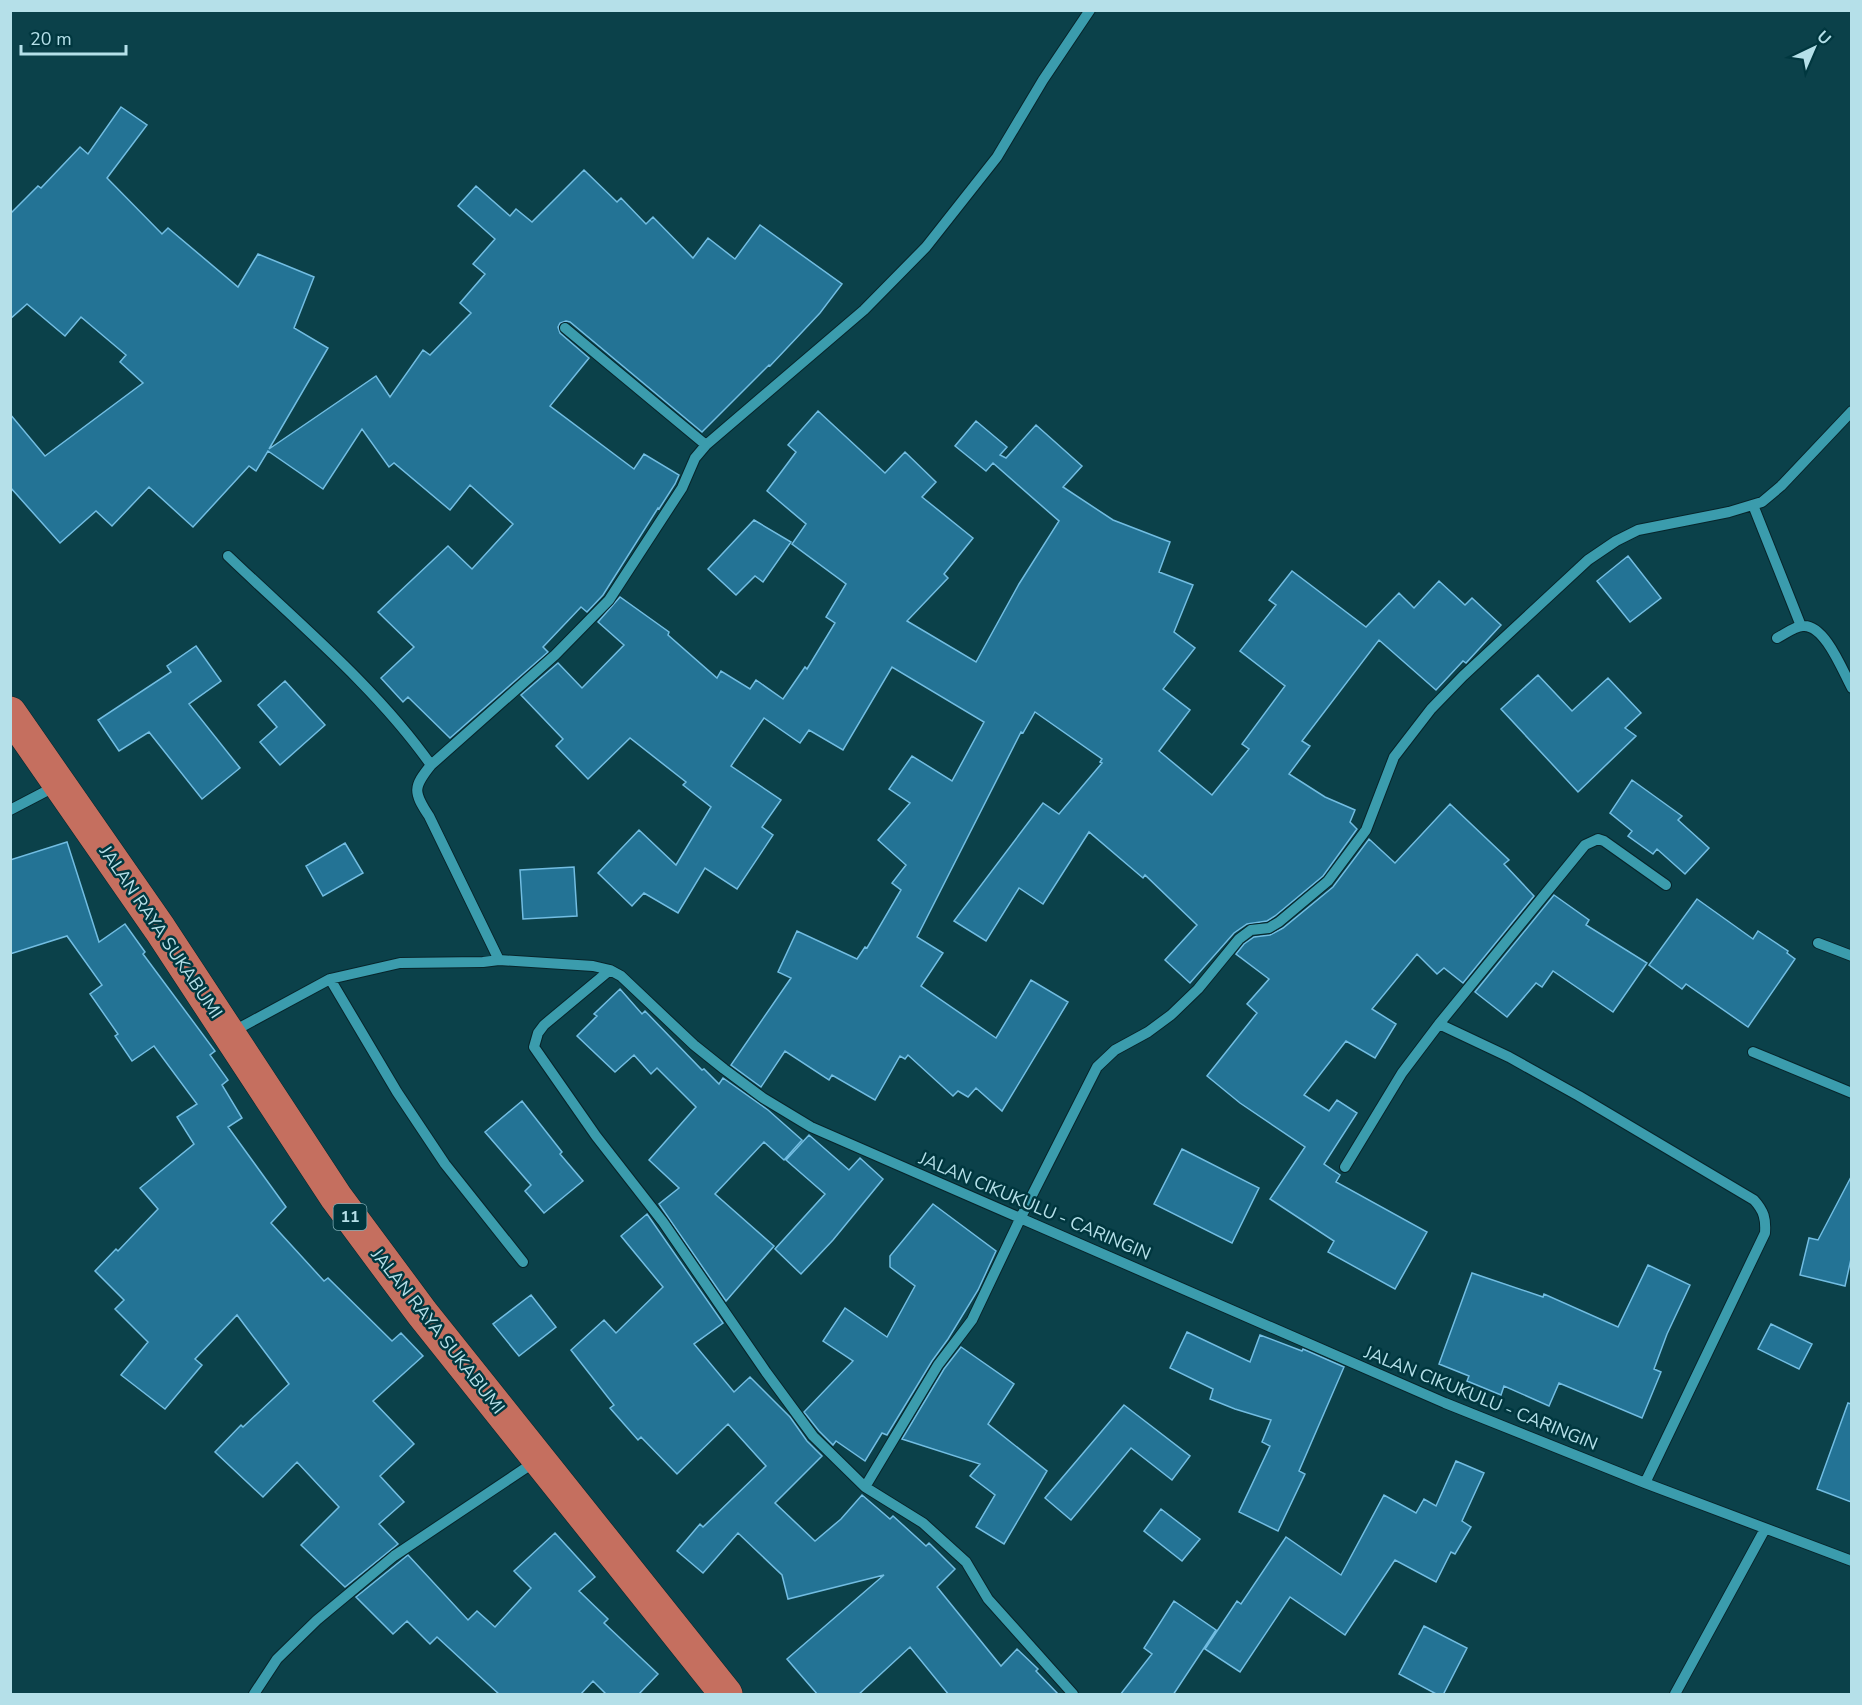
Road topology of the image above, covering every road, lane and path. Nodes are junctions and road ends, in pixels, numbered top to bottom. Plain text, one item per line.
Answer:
1 (1090, 10) edge
2 (564, 328) dead end
3 (1851, 411) edge
4 (706, 444) junction
5 (1753, 505) junction
6 (228, 556) dead end
7 (1801, 626) junction
8 (1778, 638) dead end
9 (1851, 688) edge
10 (10, 713) edge
11 (431, 765) junction
12 (59, 785) junction
13 (10, 810) edge
14 (1666, 885) dead end
15 (1818, 943) dead end
16 (1851, 956) edge
17 (499, 960) junction
18 (610, 970) junction
19 (330, 979) junction
20 (1439, 1024) junction
21 (229, 1033) junction
22 (1753, 1052) dead end
23 (1851, 1093) edge
24 (1345, 1167) dead end
25 (1021, 1217) junction
26 (523, 1262) dead end
27 (539, 1460) junction
28 (1645, 1483) junction
29 (865, 1487) junction
30 (1765, 1529) junction
31 (1851, 1561) edge
32 (254, 1695) edge
33 (726, 1695) edge
34 (1072, 1695) edge
35 (1675, 1695) edge

1 - 4 street
2 - 4 street
3 - 5 street
4 - 11 street
5 - 7 street
5 - 25 street
6 - 11 street
7 - 8 street
7 - 9 street
10 - 12 highway, JALAN RAYA SUKABUMI / 11
11 - 17 street
12 - 13 street
12 - 21 highway, JALAN RAYA SUKABUMI / 11
14 - 20 street
15 - 16 street
17 - 18 street, JALAN CIKUKULU - CARINGIN
17 - 19 street, JALAN CIKUKULU - CARINGIN
18 - 25 street, JALAN CIKUKULU - CARINGIN
18 - 29 street
19 - 21 street, JALAN CIKUKULU - CARINGIN
19 - 26 street
20 - 24 street
20 - 28 street
21 - 27 highway, JALAN RAYA SUKABUMI / 11
22 - 23 street
25 - 28 street, JALAN CIKUKULU - CARINGIN
25 - 29 street
27 - 32 street
27 - 33 highway, JALAN RAYA SUKABUMI / 11
28 - 30 street, JALAN CIKUKULU - CARINGIN
29 - 34 street
30 - 31 street, JALAN CIKUKULU - CARINGIN
30 - 35 street

